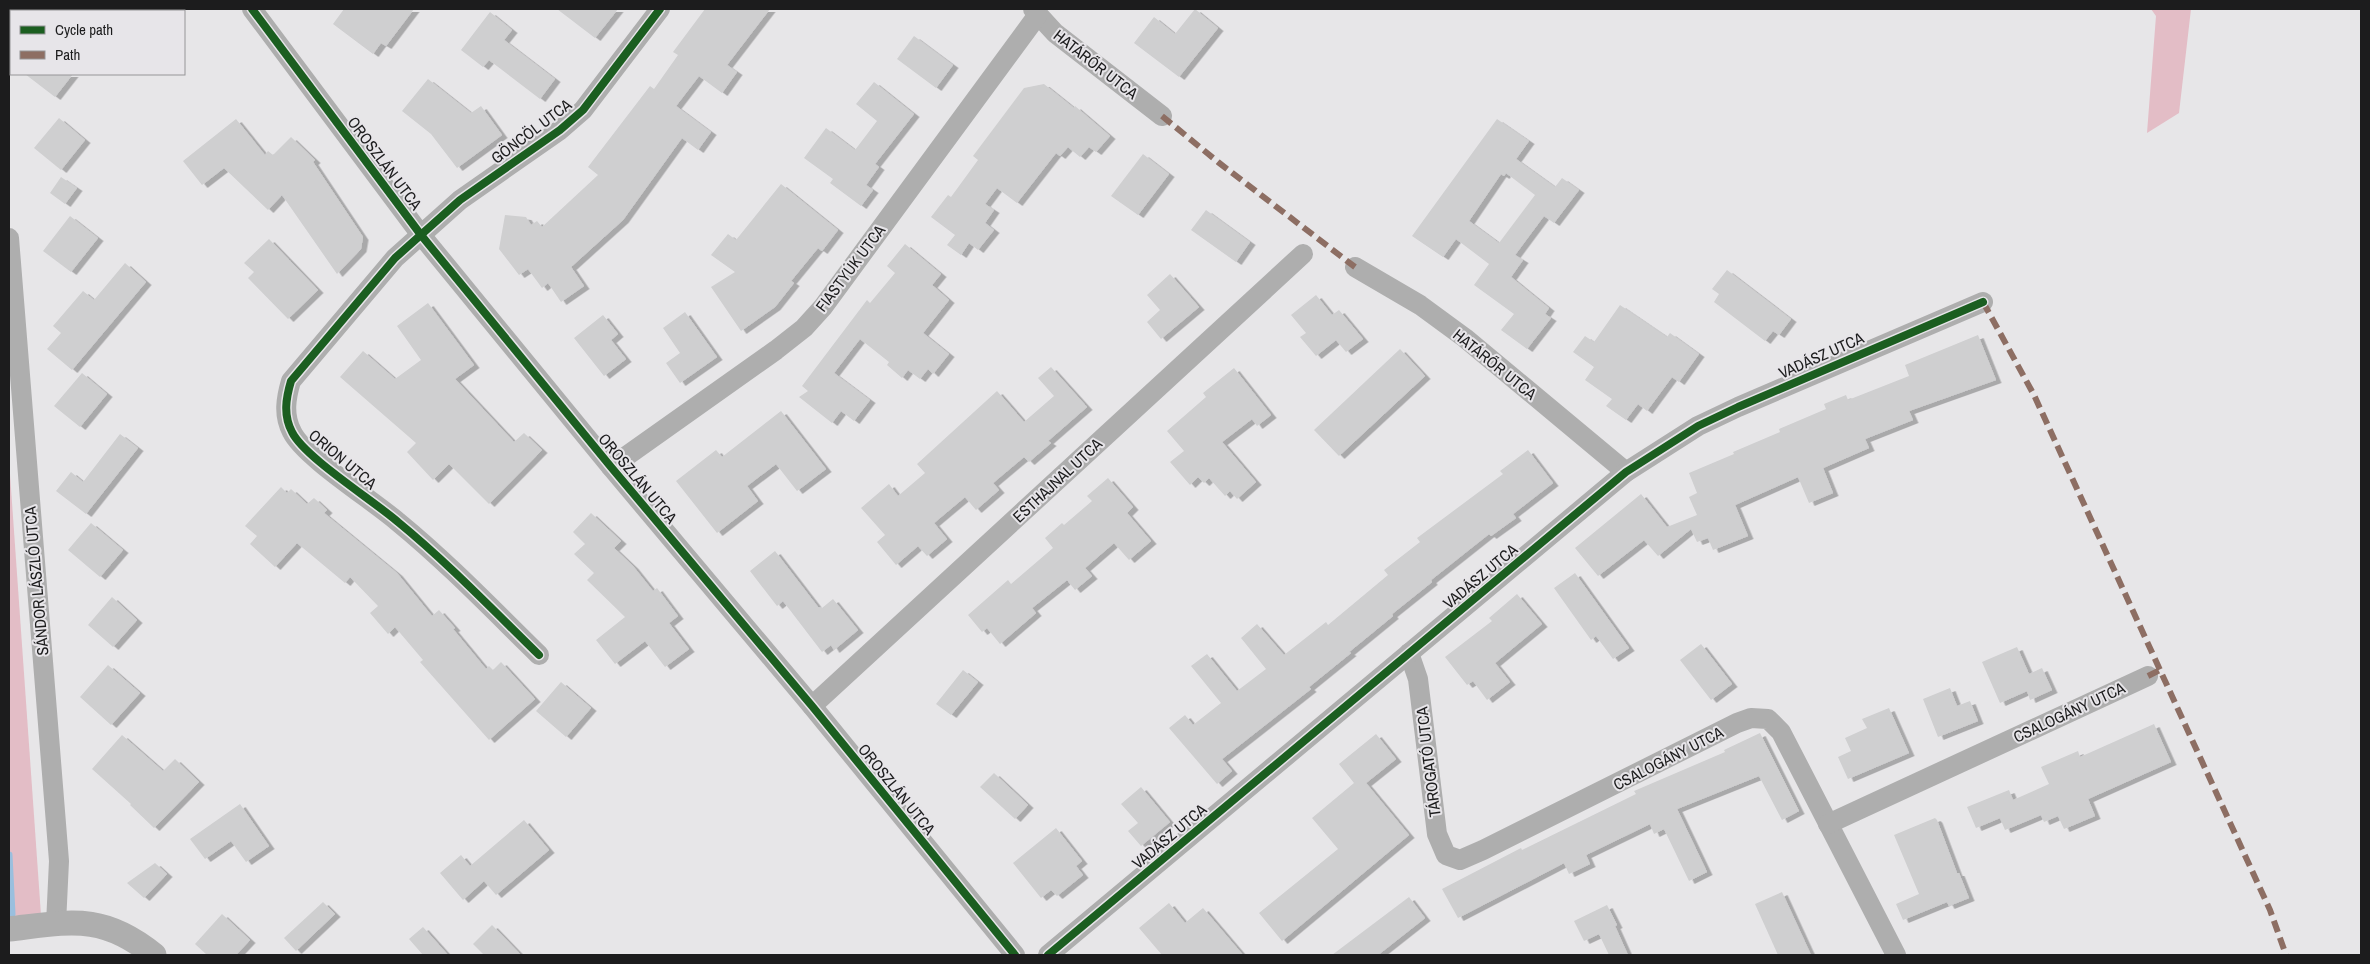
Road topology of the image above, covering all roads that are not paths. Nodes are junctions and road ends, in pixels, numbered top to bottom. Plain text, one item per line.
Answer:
1 (660, 9) edge
2 (259, 12) edge
3 (1035, 12) edge
4 (1162, 116) dead end
5 (421, 235) junction
6 (9, 238) edge
7 (1303, 254) dead end
8 (1355, 267) dead end
9 (1983, 302) dead end
10 (611, 467) junction
11 (1626, 472) junction
12 (1409, 653) junction
13 (539, 655) dead end
14 (2148, 676) dead end
15 (812, 706) junction
16 (1828, 824) junction
17 (1460, 860) joint
18 (56, 924) junction
19 (15, 928) edge
20 (154, 955) edge
21 (1015, 955) edge
22 (1048, 955) edge
23 (1896, 955) edge

1 - 5 street, GÖNCÖL UTCA
2 - 5 street, OROSZLÁN UTCA
3 - 4 street, HATÁRŐR UTCA
3 - 10 street, FIASTYÚK UTCA
5 - 10 street, OROSZLÁN UTCA
5 - 13 street, ORION UTCA
6 - 18 street, SÁNDOR LÁSZLÓ UTCA
7 - 15 street, ESTHAJNAL UTCA
8 - 11 street, HATÁRŐR UTCA
9 - 11 street, VADÁSZ UTCA
10 - 15 street, OROSZLÁN UTCA
11 - 12 street, VADÁSZ UTCA
12 - 17 street, TÁROGATÓ UTCA
12 - 22 street, VADÁSZ UTCA
14 - 16 street, CSALOGÁNY UTCA
15 - 21 street, OROSZLÁN UTCA
16 - 17 street, CSALOGÁNY UTCA
16 - 23 street, CSALOGÁNY UTCA
18 - 19 street
18 - 20 street

